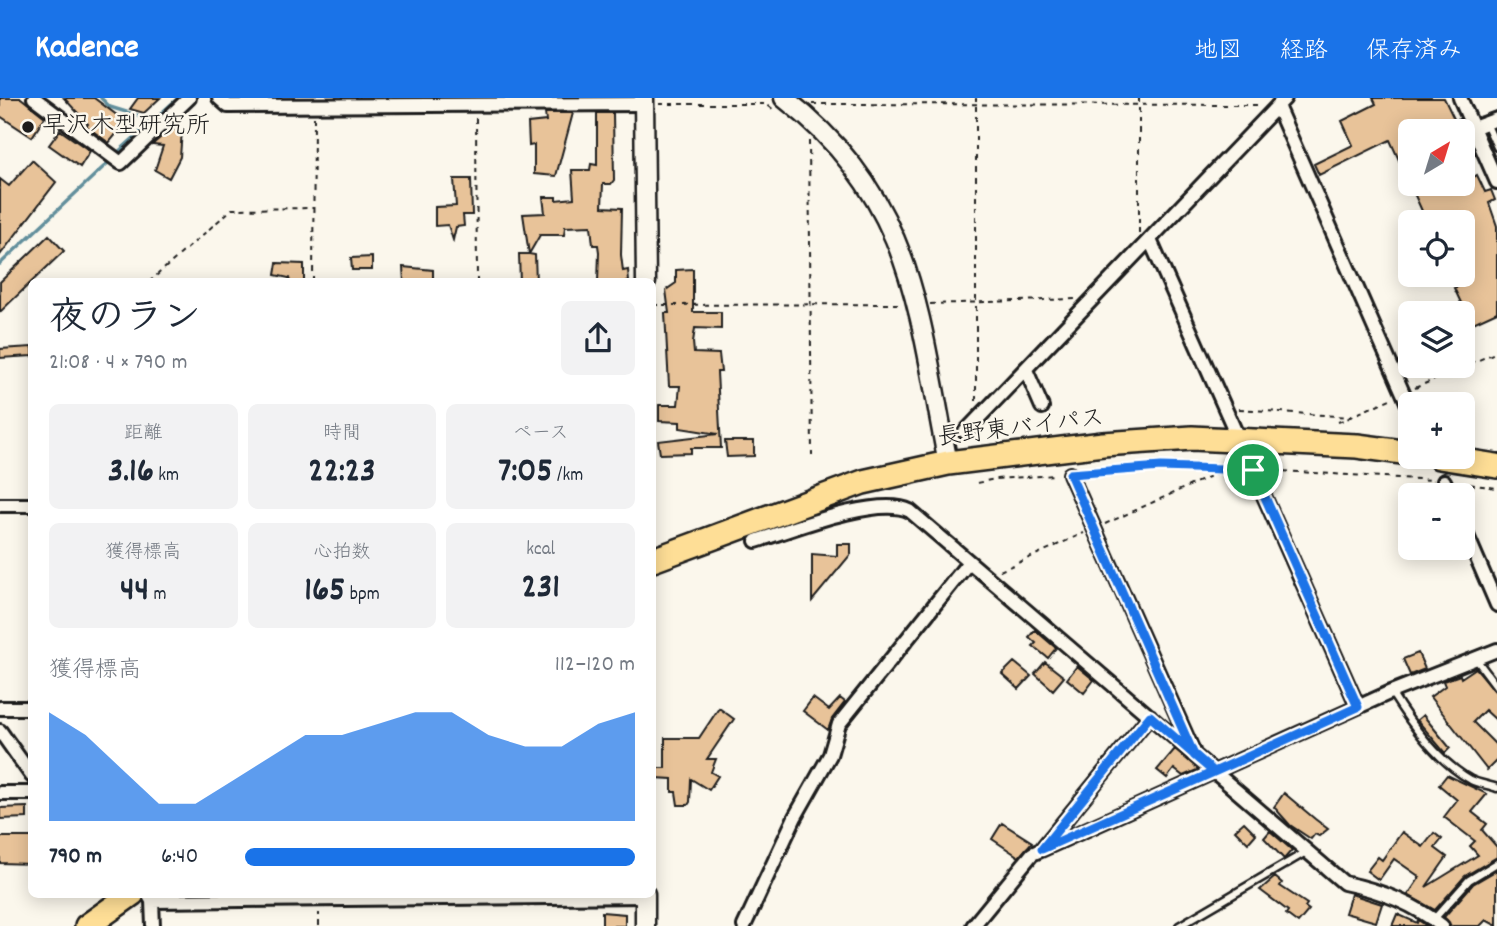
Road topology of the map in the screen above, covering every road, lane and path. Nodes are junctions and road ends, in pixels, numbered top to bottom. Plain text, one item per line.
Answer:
1 (34, 98) edge
2 (189, 98) edge
3 (219, 98) edge
4 (976, 98) edge
5 (1139, 98) edge
6 (1460, 98) edge
7 (644, 101) edge
8 (314, 102) edge
9 (1281, 102) edge
10 (976, 104) junction
11 (1138, 104) junction
12 (779, 105) edge
13 (476, 106) junction
14 (803, 113) junction
15 (1469, 119) edge
16 (1492, 121) edge
17 (1475, 127) edge
18 (1475, 132) edge
19 (809, 139) dead end
20 (1497, 147) edge
21 (1497, 182) edge
22 (313, 208) junction
23 (1150, 240) junction
24 (1139, 251) junction
25 (154, 278) edge
26 (313, 278) edge
27 (477, 278) edge
28 (646, 278) edge
29 (1094, 298) junction
30 (975, 303) junction
31 (811, 304) junction
32 (918, 304) junction
33 (656, 305) edge
34 (1497, 352) edge
35 (1026, 370) junction
36 (1403, 392) edge
37 (1405, 392) edge
38 (1398, 395) edge
39 (1042, 407) dead end
40 (1225, 409) junction
41 (1350, 417) junction
42 (976, 419) junction
43 (1338, 422) dead end
44 (965, 432) dead end
45 (1239, 439) junction
46 (1398, 452) edge
47 (811, 455) dead end
48 (948, 463) junction
49 (1475, 463) edge
50 (1497, 466) edge
51 (1253, 470) junction
52 (1070, 474) junction
53 (1444, 481) joint
54 (976, 483) dead end
55 (1497, 488) edge
56 (0, 505) edge
57 (28, 505) edge
58 (756, 541) dead end
59 (1475, 554) edge
60 (656, 559) edge
61 (970, 562) junction
62 (1497, 605) edge
63 (1497, 650) edge
64 (1476, 659) junction
65 (1497, 687) edge
66 (1391, 692) junction
67 (1358, 707) junction
68 (0, 708) edge
69 (28, 708) edge
70 (1150, 716) junction
71 (0, 731) edge
72 (1194, 755) junction
73 (28, 770) edge
74 (1214, 772) junction
75 (1497, 789) edge
76 (0, 793) edge
77 (28, 793) edge
78 (1042, 849) junction
79 (1307, 851) junction
80 (1497, 863) edge
81 (131, 898) edge
82 (134, 898) edge
83 (226, 898) edge
84 (400, 898) edge
85 (645, 898) edge
86 (319, 899) junction
87 (1438, 923) edge
88 (87, 926) edge
89 (153, 926) edge
90 (318, 926) edge
91 (645, 926) edge
92 (744, 926) edge
93 (973, 926) edge
94 (1179, 926) edge

1 - 2 street
3 - 8 street
4 - 10 path
5 - 11 path
6 - 15 street
7 - 12 path
7 - 13 street
7 - 28 street
8 - 13 street
8 - 22 path
9 - 11 path
9 - 23 street
9 - 36 street
10 - 11 path
10 - 14 path
10 - 30 path
11 - 24 path
12 - 14 street
13 - 27 path
14 - 32 street
16 - 17 street
16 - 20 lane
18 - 21 street
19 - 31 path
22 - 25 path
22 - 26 path
23 - 24 street
23 - 40 street
24 - 29 street
29 - 30 path
29 - 35 street
30 - 32 path
30 - 42 path
31 - 32 path
31 - 33 path
31 - 47 path
32 - 48 street
34 - 37 path
35 - 39 street
35 - 42 street
38 - 41 path
40 - 41 path
40 - 45 street
41 - 43 path
42 - 44 street
45 - 46 highway, 長野東バイパス
45 - 48 highway, 長野東バイパス
45 - 51 street
48 - 60 highway, 長野東バイパス
49 - 50 highway
51 - 52 path
51 - 53 path
51 - 67 street
52 - 54 path
52 - 72 street
53 - 55 path
56 - 57 street
58 - 61 street
59 - 62 street
61 - 70 street
61 - 92 street
63 - 64 street
64 - 65 lane
64 - 66 street
66 - 67 street
66 - 75 lane
67 - 74 street
68 - 69 street
70 - 72 street
70 - 78 street
71 - 73 street
72 - 74 street
74 - 78 street
74 - 79 street
76 - 77 street
78 - 93 street
79 - 87 street
79 - 94 lane
80 - 87 lane
81 - 88 highway
82 - 89 street
83 - 86 street
84 - 86 street
85 - 91 street
86 - 90 path

